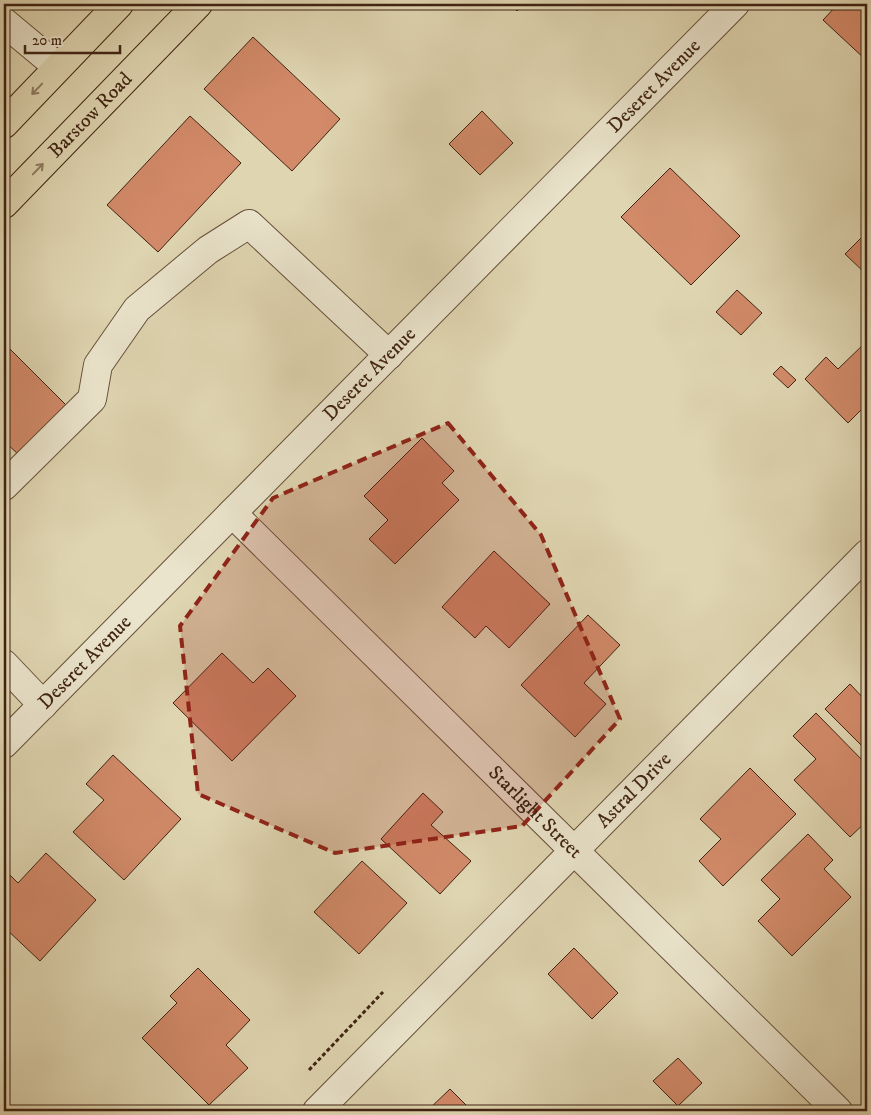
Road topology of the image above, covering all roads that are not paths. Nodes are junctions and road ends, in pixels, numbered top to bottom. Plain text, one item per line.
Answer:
1 (120, 4) edge
2 (198, 4) edge
3 (735, 4) edge
4 (4, 22) edge
5 (58, 67) junction
6 (4, 124) edge
7 (4, 204) edge
8 (389, 354) junction
9 (4, 486) edge
10 (232, 513) junction
11 (867, 554) edge
12 (4, 664) edge
13 (43, 705) junction
14 (4, 744) edge
15 (574, 850) junction
16 (317, 1111) edge
17 (838, 1111) edge

1 - 5 main road
7 -> 2 main road, Barstow Road
3 - 8 street, Deseret Avenue
4 - 5 street
5 -> 6 main road
8 - 9 street
8 - 10 street, Deseret Avenue
10 - 13 street, Deseret Avenue
10 - 15 street, Starlight Street
11 - 15 street, Astral Drive
12 - 13 street
13 - 14 street, Deseret Avenue
15 - 16 street, Astral Drive
15 - 17 street, Starlight Street

